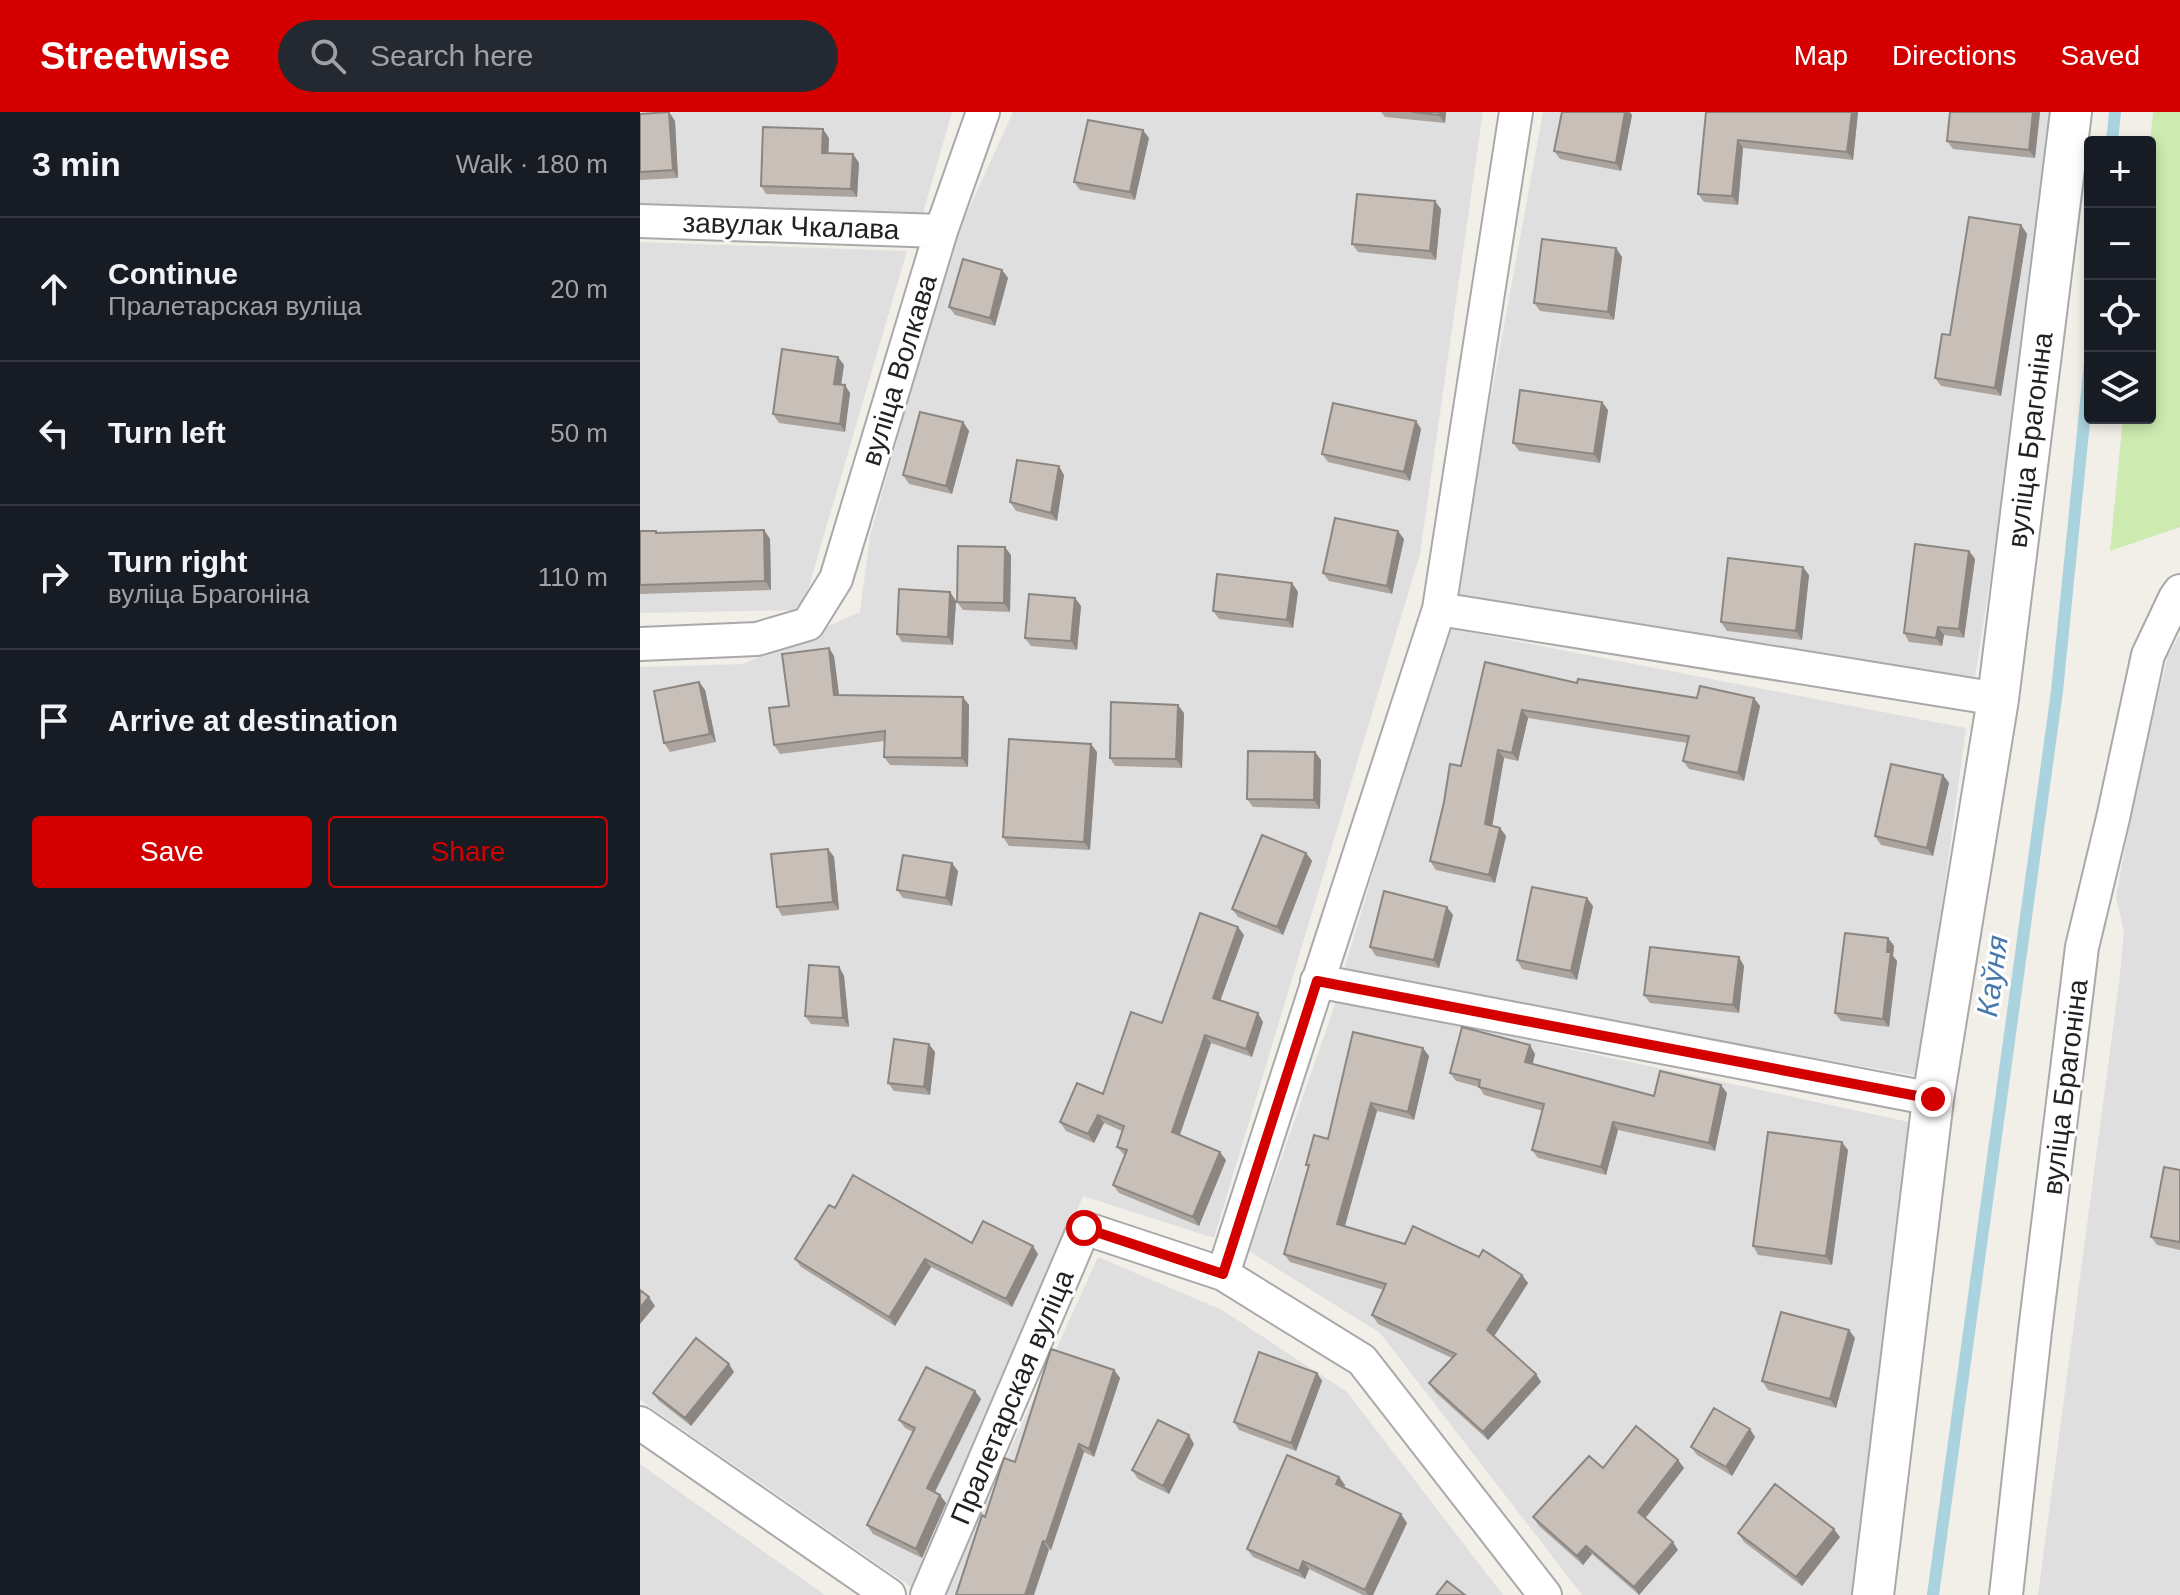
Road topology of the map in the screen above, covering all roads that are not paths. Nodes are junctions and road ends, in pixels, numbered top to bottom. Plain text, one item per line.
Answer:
1 (983, 112) edge
2 (1516, 112) edge
3 (2071, 112) edge
4 (640, 221) edge
5 (941, 231) junction
6 (2180, 591) edge
7 (1439, 609) junction
8 (640, 644) edge
9 (1998, 699) junction
10 (1317, 981) junction
11 (1933, 1099) junction
12 (1223, 1274) junction
13 (640, 1423) edge
14 (889, 1595) edge
15 (927, 1595) edge
16 (1545, 1595) edge
17 (1873, 1595) edge
18 (2006, 1595) edge

1 - 5 street, вуліца Волкава
2 - 7 street
3 - 9 street, вуліца Брагоніна
4 - 5 street, завулак Чкалава
5 - 8 street, вуліца Волкава
6 - 18 street, вуліца Брагоніна
7 - 9 street
7 - 10 street
9 - 11 street, вуліца Брагоніна
10 - 11 street
10 - 12 street
11 - 17 street, вуліца Брагоніна
12 - 15 street, Пралетарская вуліца
12 - 16 street, Пралетарская вуліца
13 - 14 street

